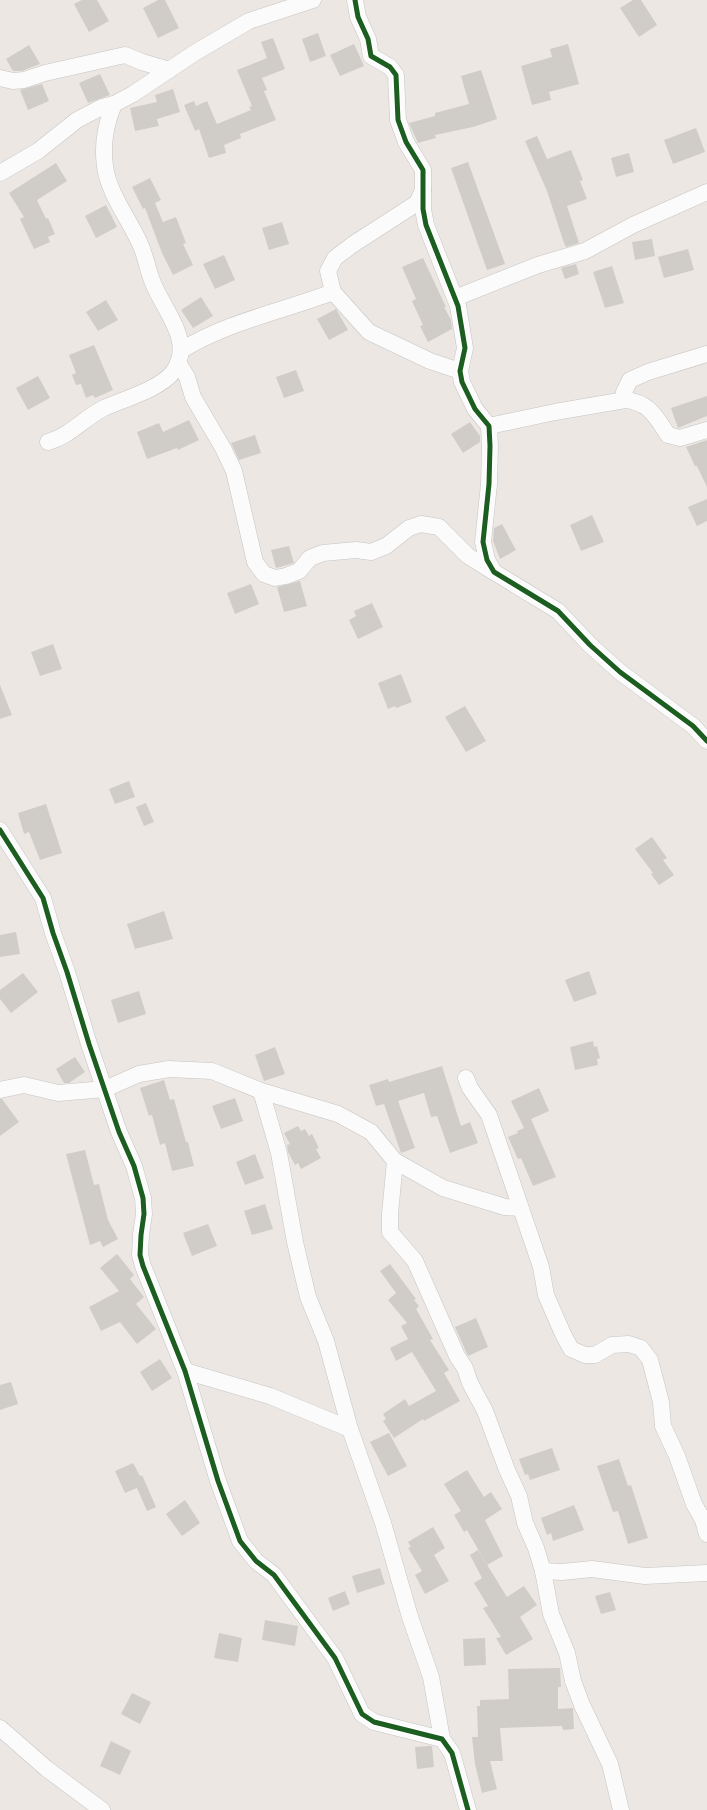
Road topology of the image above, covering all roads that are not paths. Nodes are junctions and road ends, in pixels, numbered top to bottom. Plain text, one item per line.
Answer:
1 (313, 0) edge
2 (355, 0) edge
3 (169, 70) junction
4 (0, 78) edge
5 (114, 104) junction
6 (0, 173) edge
7 (424, 189) junction
8 (707, 192) edge
9 (333, 292) junction
10 (455, 298) junction
11 (707, 354) edge
12 (180, 356) junction
13 (460, 371) junction
14 (625, 400) junction
15 (489, 426) junction
16 (707, 430) edge
17 (48, 442) dead end
18 (494, 572) junction
19 (707, 740) edge
20 (0, 830) edge
21 (466, 1078) dead end
22 (105, 1089) junction
23 (0, 1090) edge
24 (261, 1091) junction
25 (395, 1161) junction
26 (520, 1208) junction
27 (185, 1371) junction
28 (350, 1429) junction
29 (707, 1534) edge
30 (543, 1571) junction
31 (707, 1573) edge
32 (0, 1728) edge
33 (442, 1739) junction
34 (102, 1810) edge
35 (468, 1810) edge
36 (621, 1810) edge

1 - 3 street
2 - 7 street
3 - 4 street
3 - 5 street
5 - 6 street
5 - 12 street
7 - 9 street
7 - 10 street
8 - 10 street
9 - 12 street
9 - 13 street
10 - 13 street
11 - 14 street
12 - 17 street
12 - 18 street
13 - 15 street
14 - 15 street
14 - 16 street
15 - 18 street
18 - 19 street
20 - 22 street
21 - 26 street
22 - 23 street
22 - 24 street
22 - 27 street
24 - 25 street
24 - 28 street
25 - 26 street
25 - 30 street
26 - 29 street
27 - 28 street
27 - 33 street
28 - 33 street
30 - 31 street
30 - 36 street
32 - 34 street
33 - 35 street

